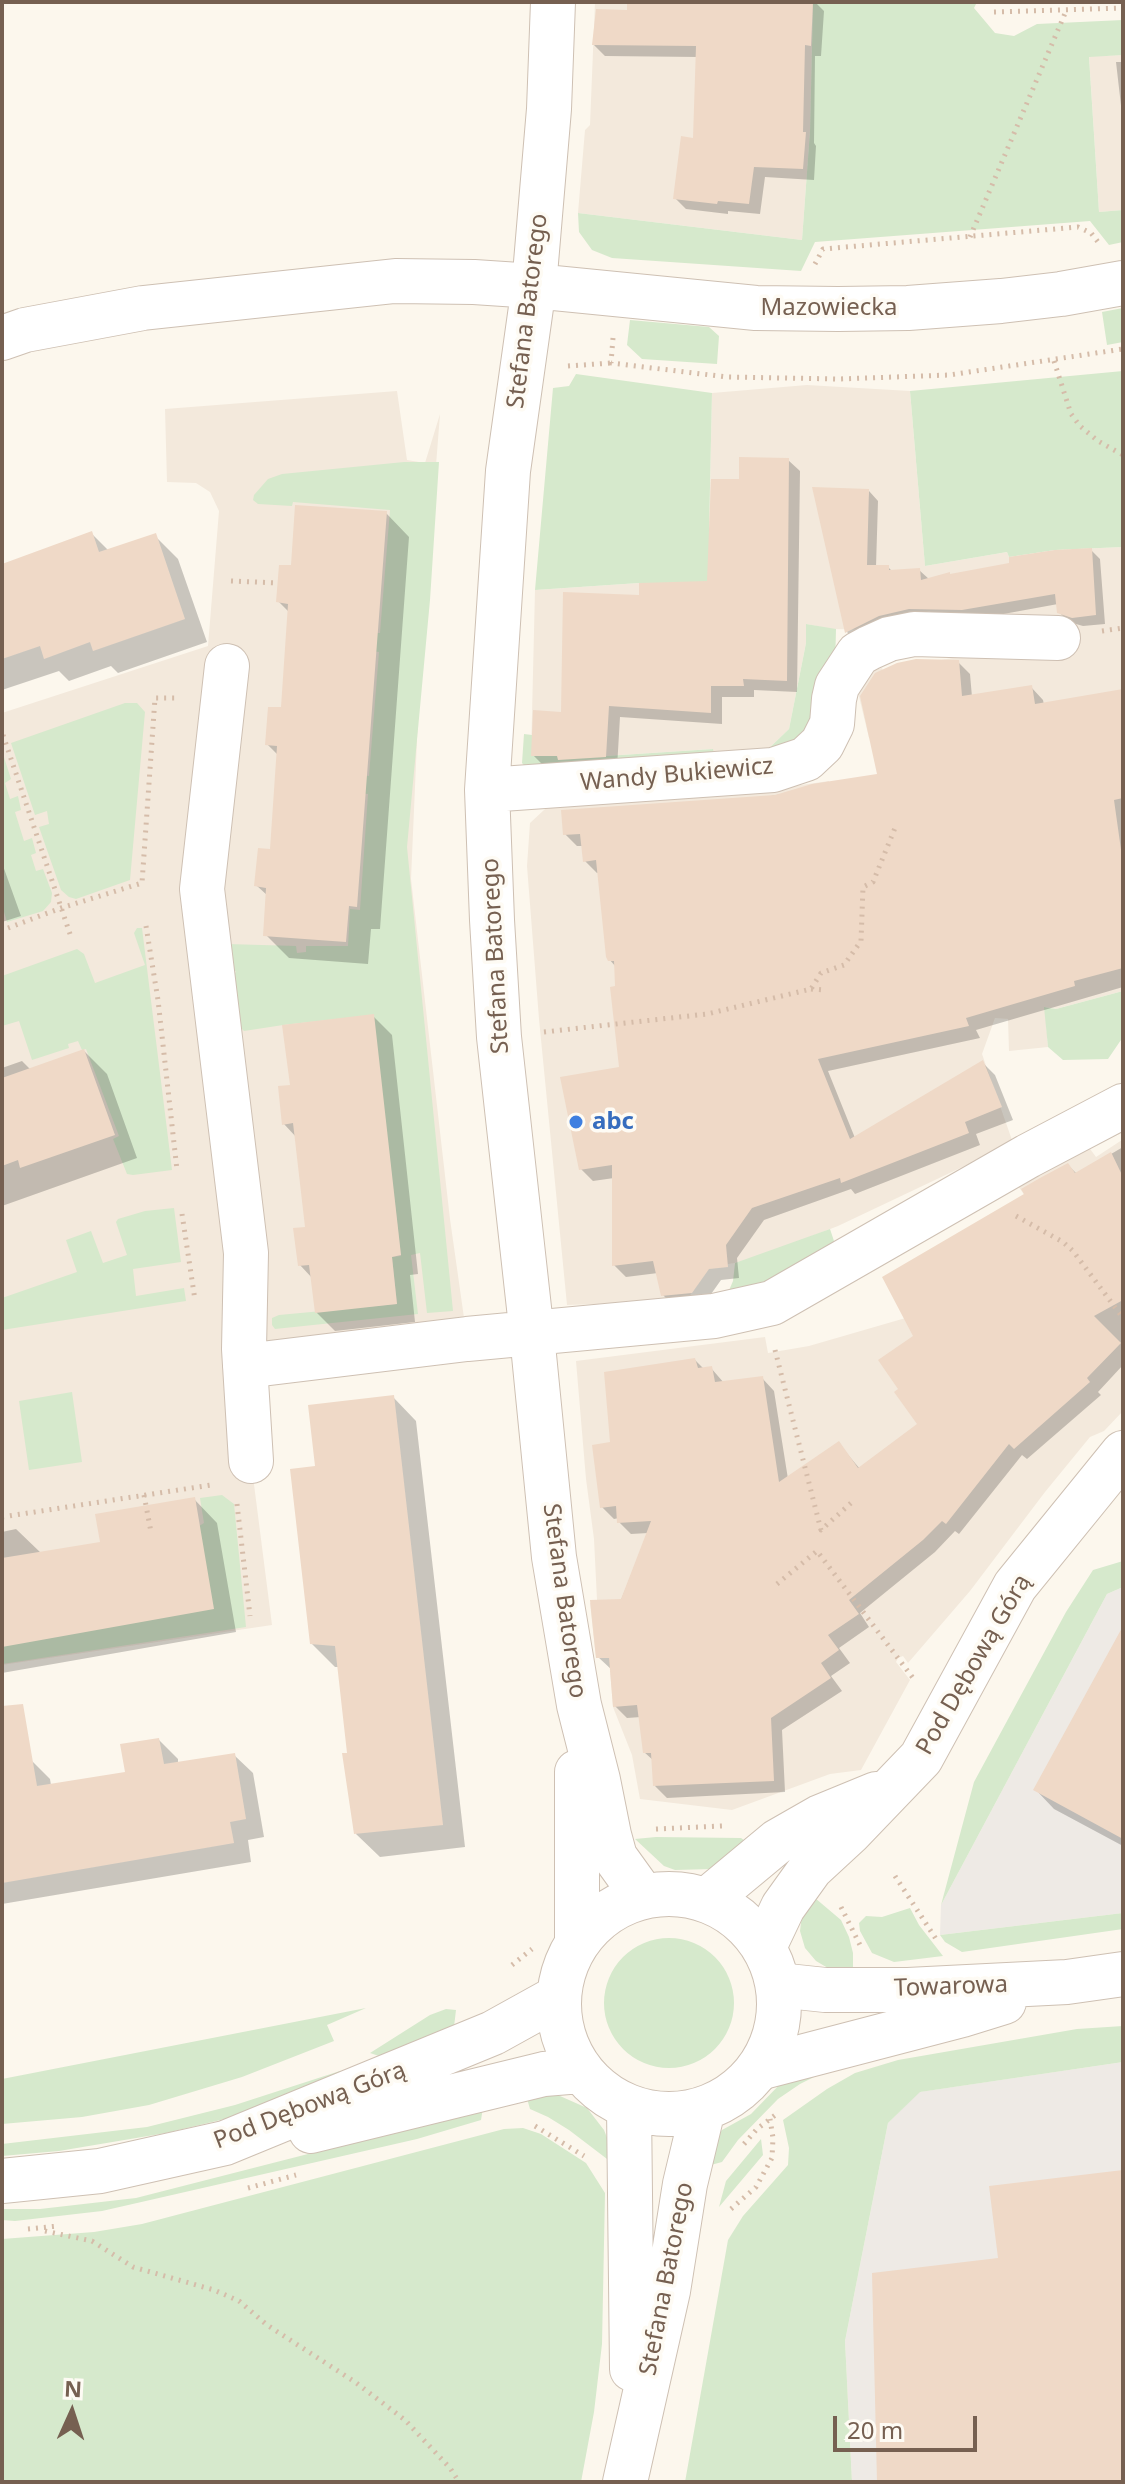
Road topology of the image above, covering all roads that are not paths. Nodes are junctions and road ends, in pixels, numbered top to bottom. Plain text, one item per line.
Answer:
1 (553, 2) edge
2 (1123, 283) edge
3 (534, 286) junction
4 (2, 338) edge
5 (1058, 638) dead end
6 (227, 666) dead end
7 (487, 790) junction
8 (1123, 1106) edge
9 (532, 1335) junction
10 (245, 1366) junction
11 (1123, 1453) edge
12 (235, 1480) road end
13 (579, 1705) junction
14 (896, 1785) junction
15 (643, 1896) junction
16 (707, 1900) junction
17 (577, 1943) junction
18 (771, 1966) junction
19 (1123, 1974) edge
20 (1067, 1982) junction
21 (558, 1997) junction
22 (759, 2068) junction
23 (581, 2071) junction
24 (629, 2107) junction
25 (703, 2109) junction
26 (225, 2143) junction
27 (2, 2181) edge
28 (629, 2466) edge

1 - 3 street, Stefana Batorego
2 - 3 street, Mazowiecka
3 - 4 street, Mazowiecka
3 - 7 street, Stefana Batorego
5 - 7 street, Wandy Bukiewicz
6 - 10 street
7 - 9 street, Stefana Batorego
8 - 9 street
9 - 10 street
9 - 13 street, Stefana Batorego
10 - 12 street
11 - 14 street, Pod Dębową Górą
13 - 15 street, Stefana Batorego
13 - 17 street
14 - 16 street
14 - 18 street, Pod Dębową Górą
15 - 16 street
15 - 17 street
16 - 18 street
17 - 21 street
18 - 20 street, Towarowa
18 - 22 street
19 - 20 street, Towarowa
20 - 22 street
21 - 23 street
21 - 26 street, Pod Dębową Górą
22 - 25 street
23 - 24 street
23 - 26 street
24 - 25 street
24 - 28 street, Stefana Batorego
25 - 28 street, Stefana Batorego
26 - 27 street, Pod Dębową Górą

